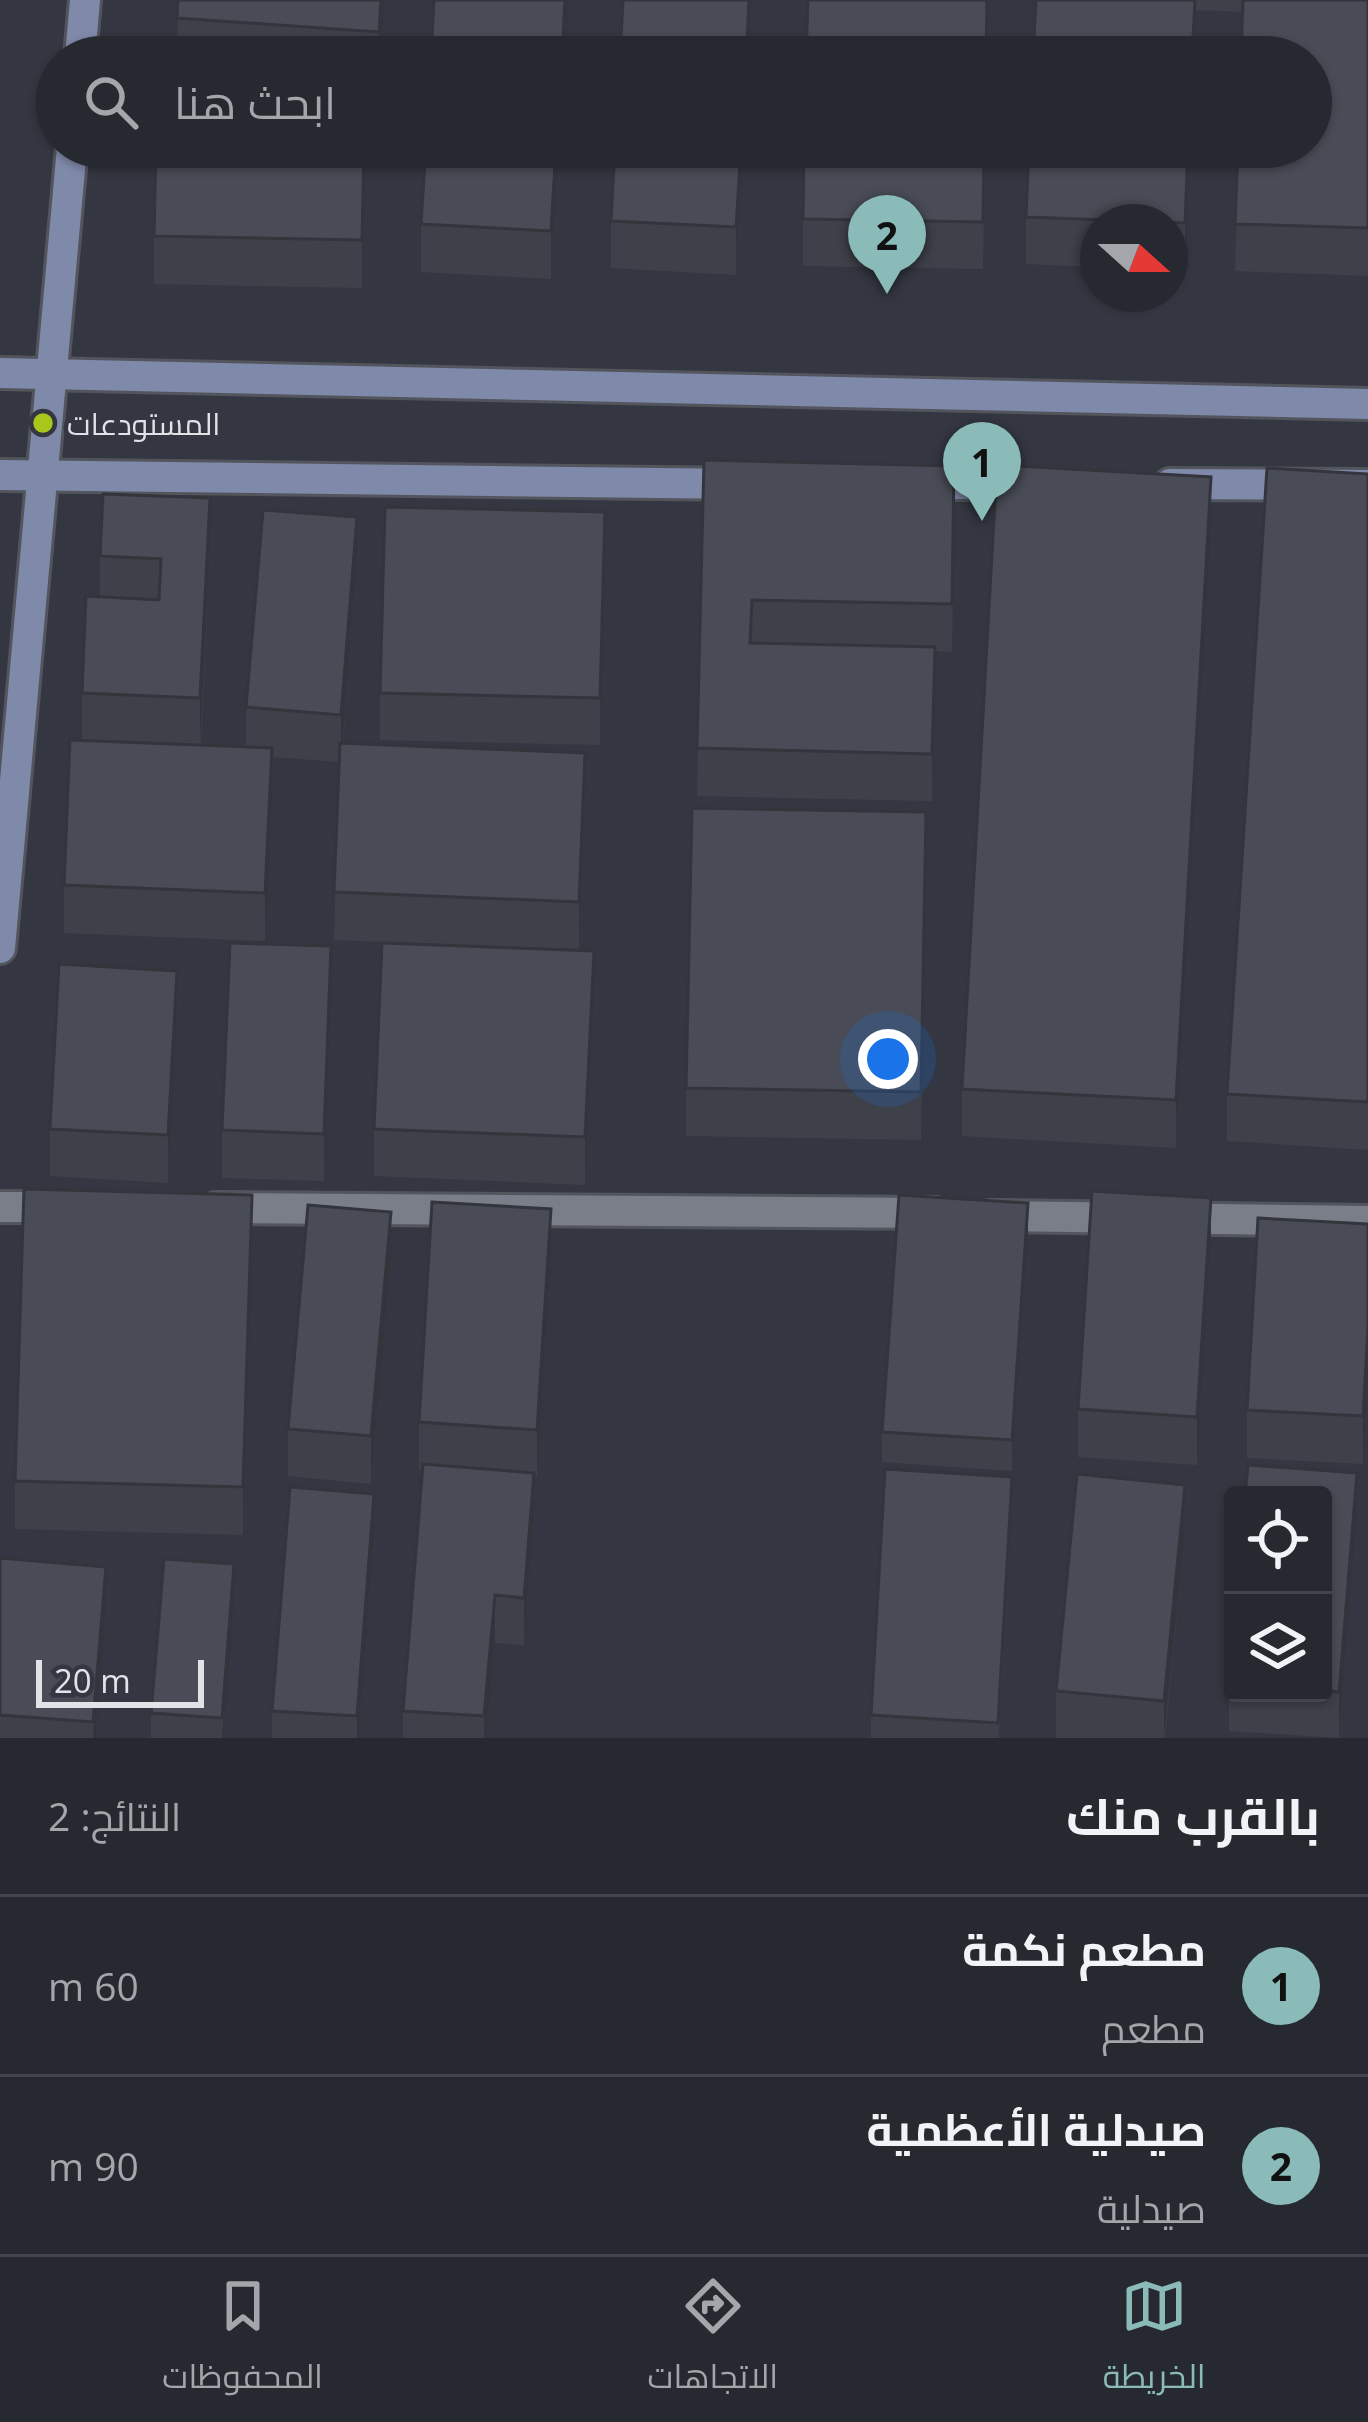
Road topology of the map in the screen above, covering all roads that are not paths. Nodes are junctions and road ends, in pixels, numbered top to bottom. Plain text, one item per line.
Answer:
1 (85, 0) edge
2 (82, 36) edge
3 (70, 168) edge
4 (0, 373) edge
5 (52, 375) junction
6 (1368, 404) edge
7 (0, 475) edge
8 (43, 478) junction
9 (770, 484) edge
10 (889, 484) edge
11 (1057, 484) edge
12 (1129, 484) edge
13 (1368, 485) edge
14 (0, 948) edge
15 (0, 1207) edge
16 (95, 1207) edge
17 (190, 1208) edge
18 (1368, 1220) edge

1 - 2 street
3 - 5 street
4 - 5 street
5 - 6 street
5 - 8 street
7 - 8 street
8 - 9 street
8 - 14 street
10 - 11 street
12 - 13 street
15 - 16 street
17 - 18 street

